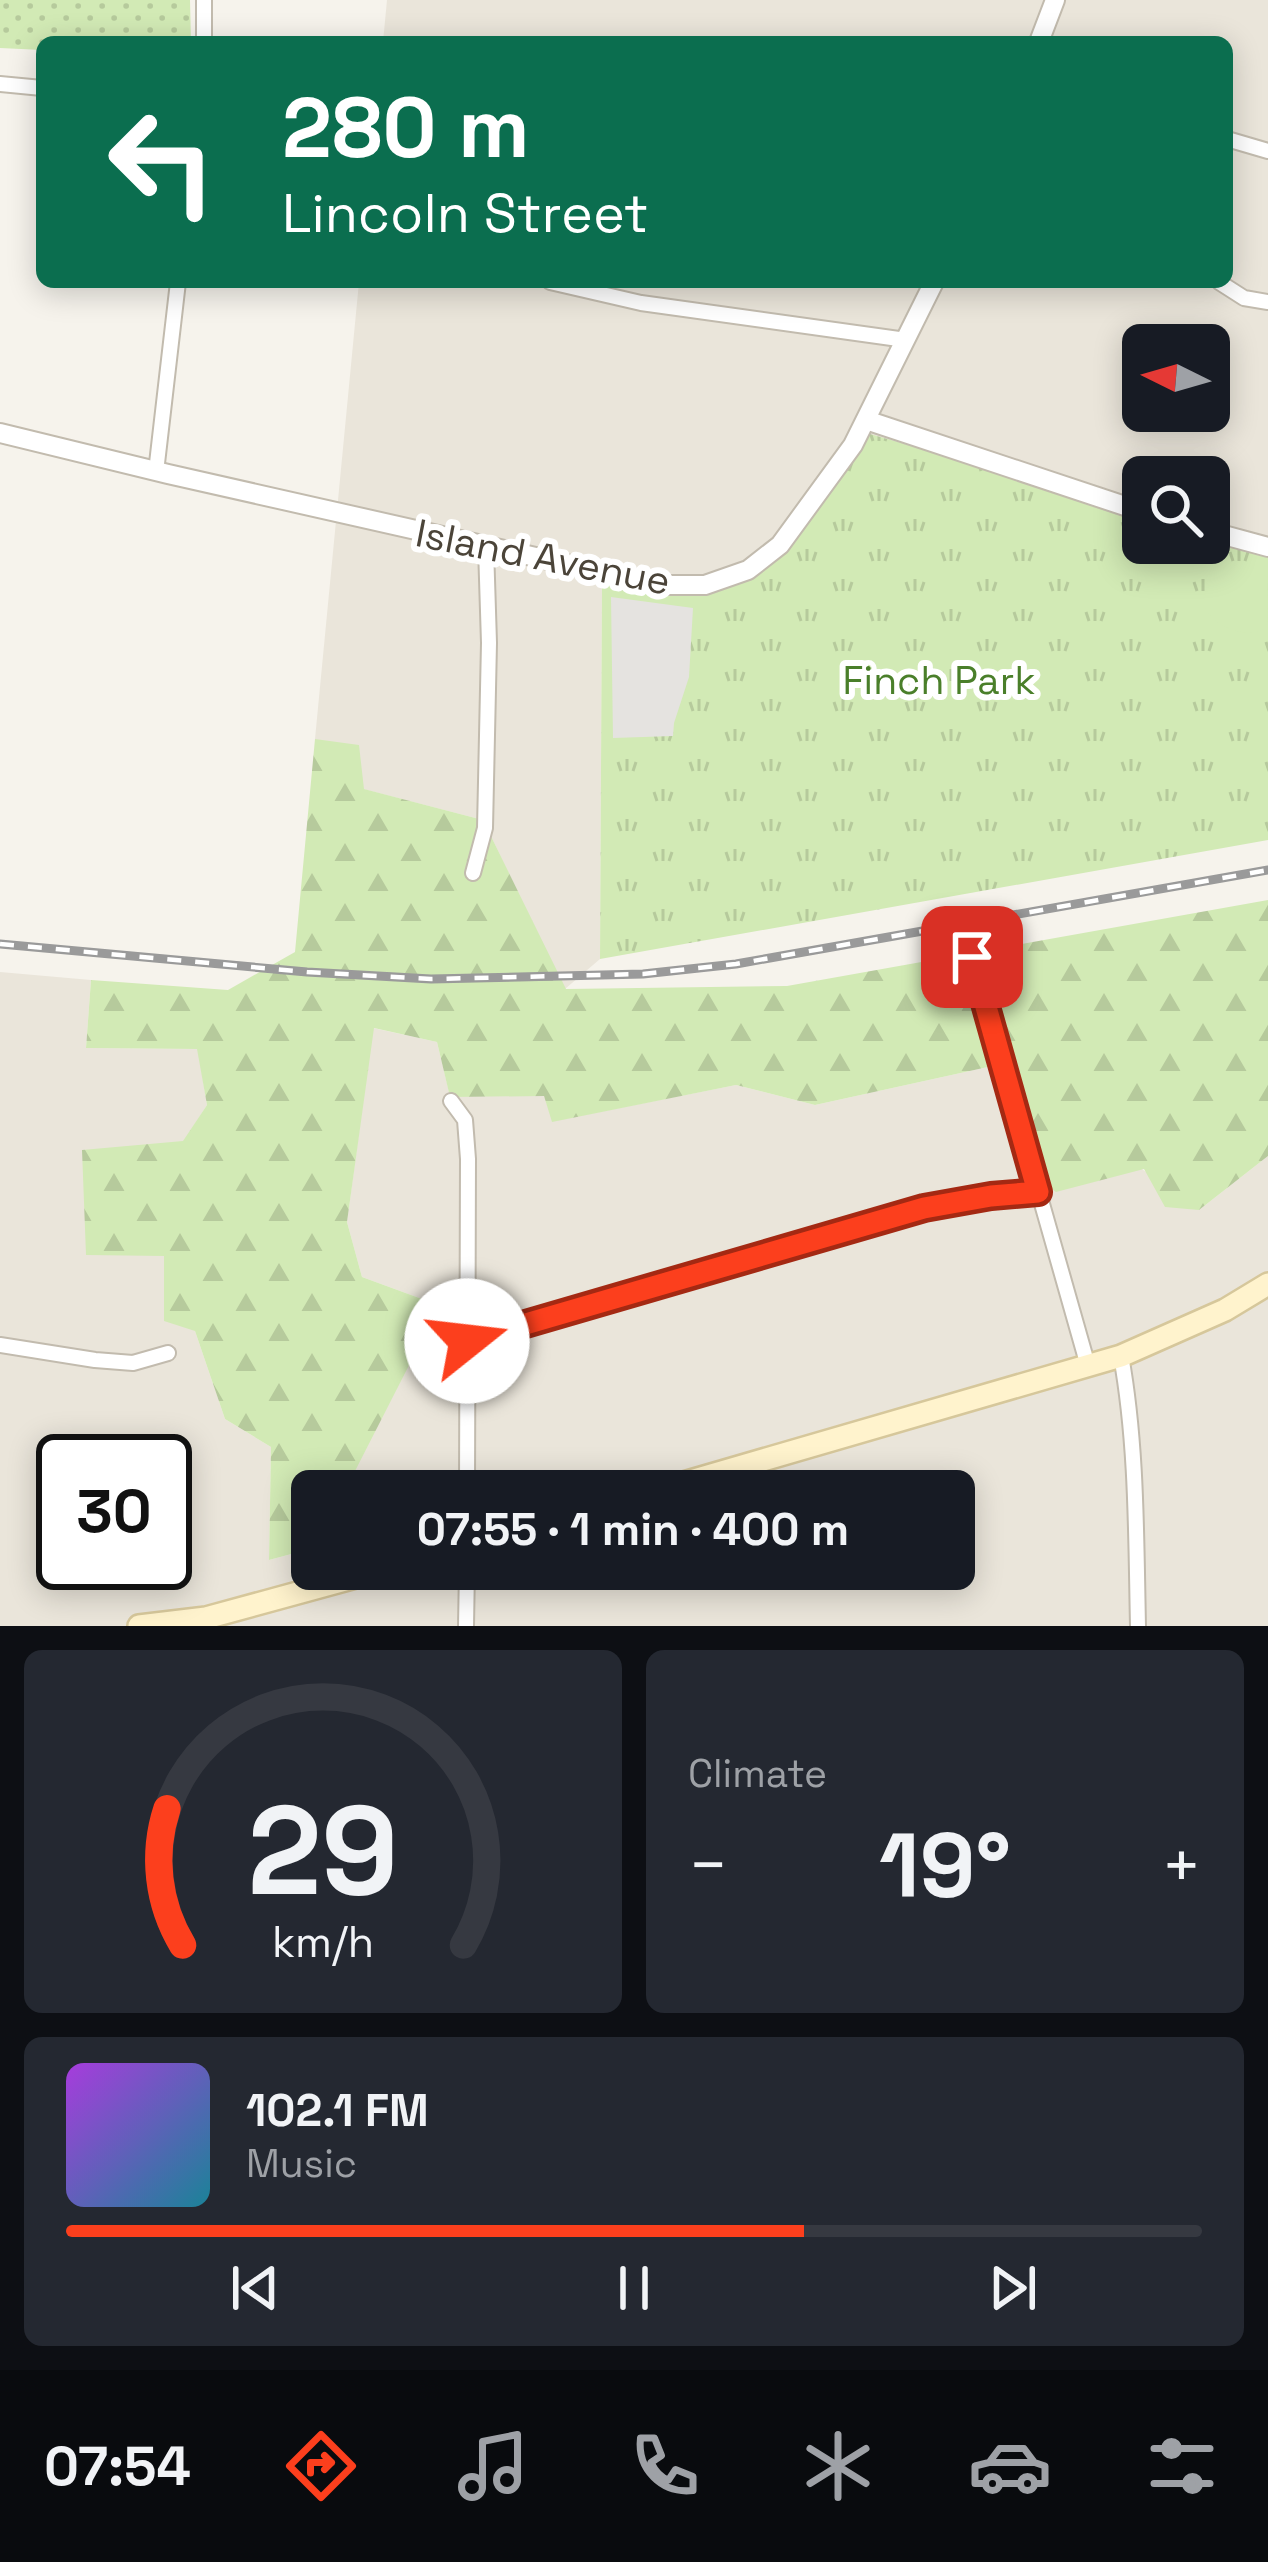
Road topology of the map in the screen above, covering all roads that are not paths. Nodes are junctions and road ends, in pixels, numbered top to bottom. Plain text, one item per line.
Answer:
1 (204, 0) edge
2 (1055, 0) edge
3 (204, 36) edge
4 (1041, 36) edge
5 (0, 84) edge
6 (36, 87) edge
7 (1233, 141) edge
8 (1268, 151) edge
9 (177, 288) edge
10 (575, 288) edge
11 (931, 288) edge
12 (1228, 288) edge
13 (1268, 302) edge
14 (906, 340) junction
15 (866, 420) junction
16 (0, 433) edge
17 (155, 472) junction
18 (1122, 505) edge
19 (1230, 537) edge
20 (486, 547) junction
21 (1268, 547) edge
22 (473, 873) dead end
23 (972, 957) dead end
24 (451, 1102) dead end
25 (1038, 1192) junction
26 (1268, 1284) edge
27 (467, 1341) junction
28 (0, 1345) edge
29 (168, 1353) dead end
30 (1121, 1356) junction
31 (1088, 1366) junction
32 (467, 1470) edge
33 (729, 1470) edge
34 (311, 1590) edge
35 (467, 1590) edge
36 (139, 1626) edge
37 (466, 1626) edge
38 (1138, 1626) edge

1 - 3 street
2 - 4 street
5 - 6 street
7 - 8 street
9 - 17 street
10 - 14 street
11 - 14 street, Island Avenue
12 - 13 street
14 - 15 street, Island Avenue
15 - 18 street
15 - 20 street, Island Avenue
16 - 17 street, Island Avenue
17 - 20 street, Island Avenue
19 - 21 street
20 - 22 street
23 - 25 street
24 - 27 street
25 - 27 street
25 - 31 street
26 - 30 main road
27 - 32 street
28 - 29 street
30 - 31 main road
30 - 38 street
31 - 33 main road
34 - 36 main road
35 - 37 street

